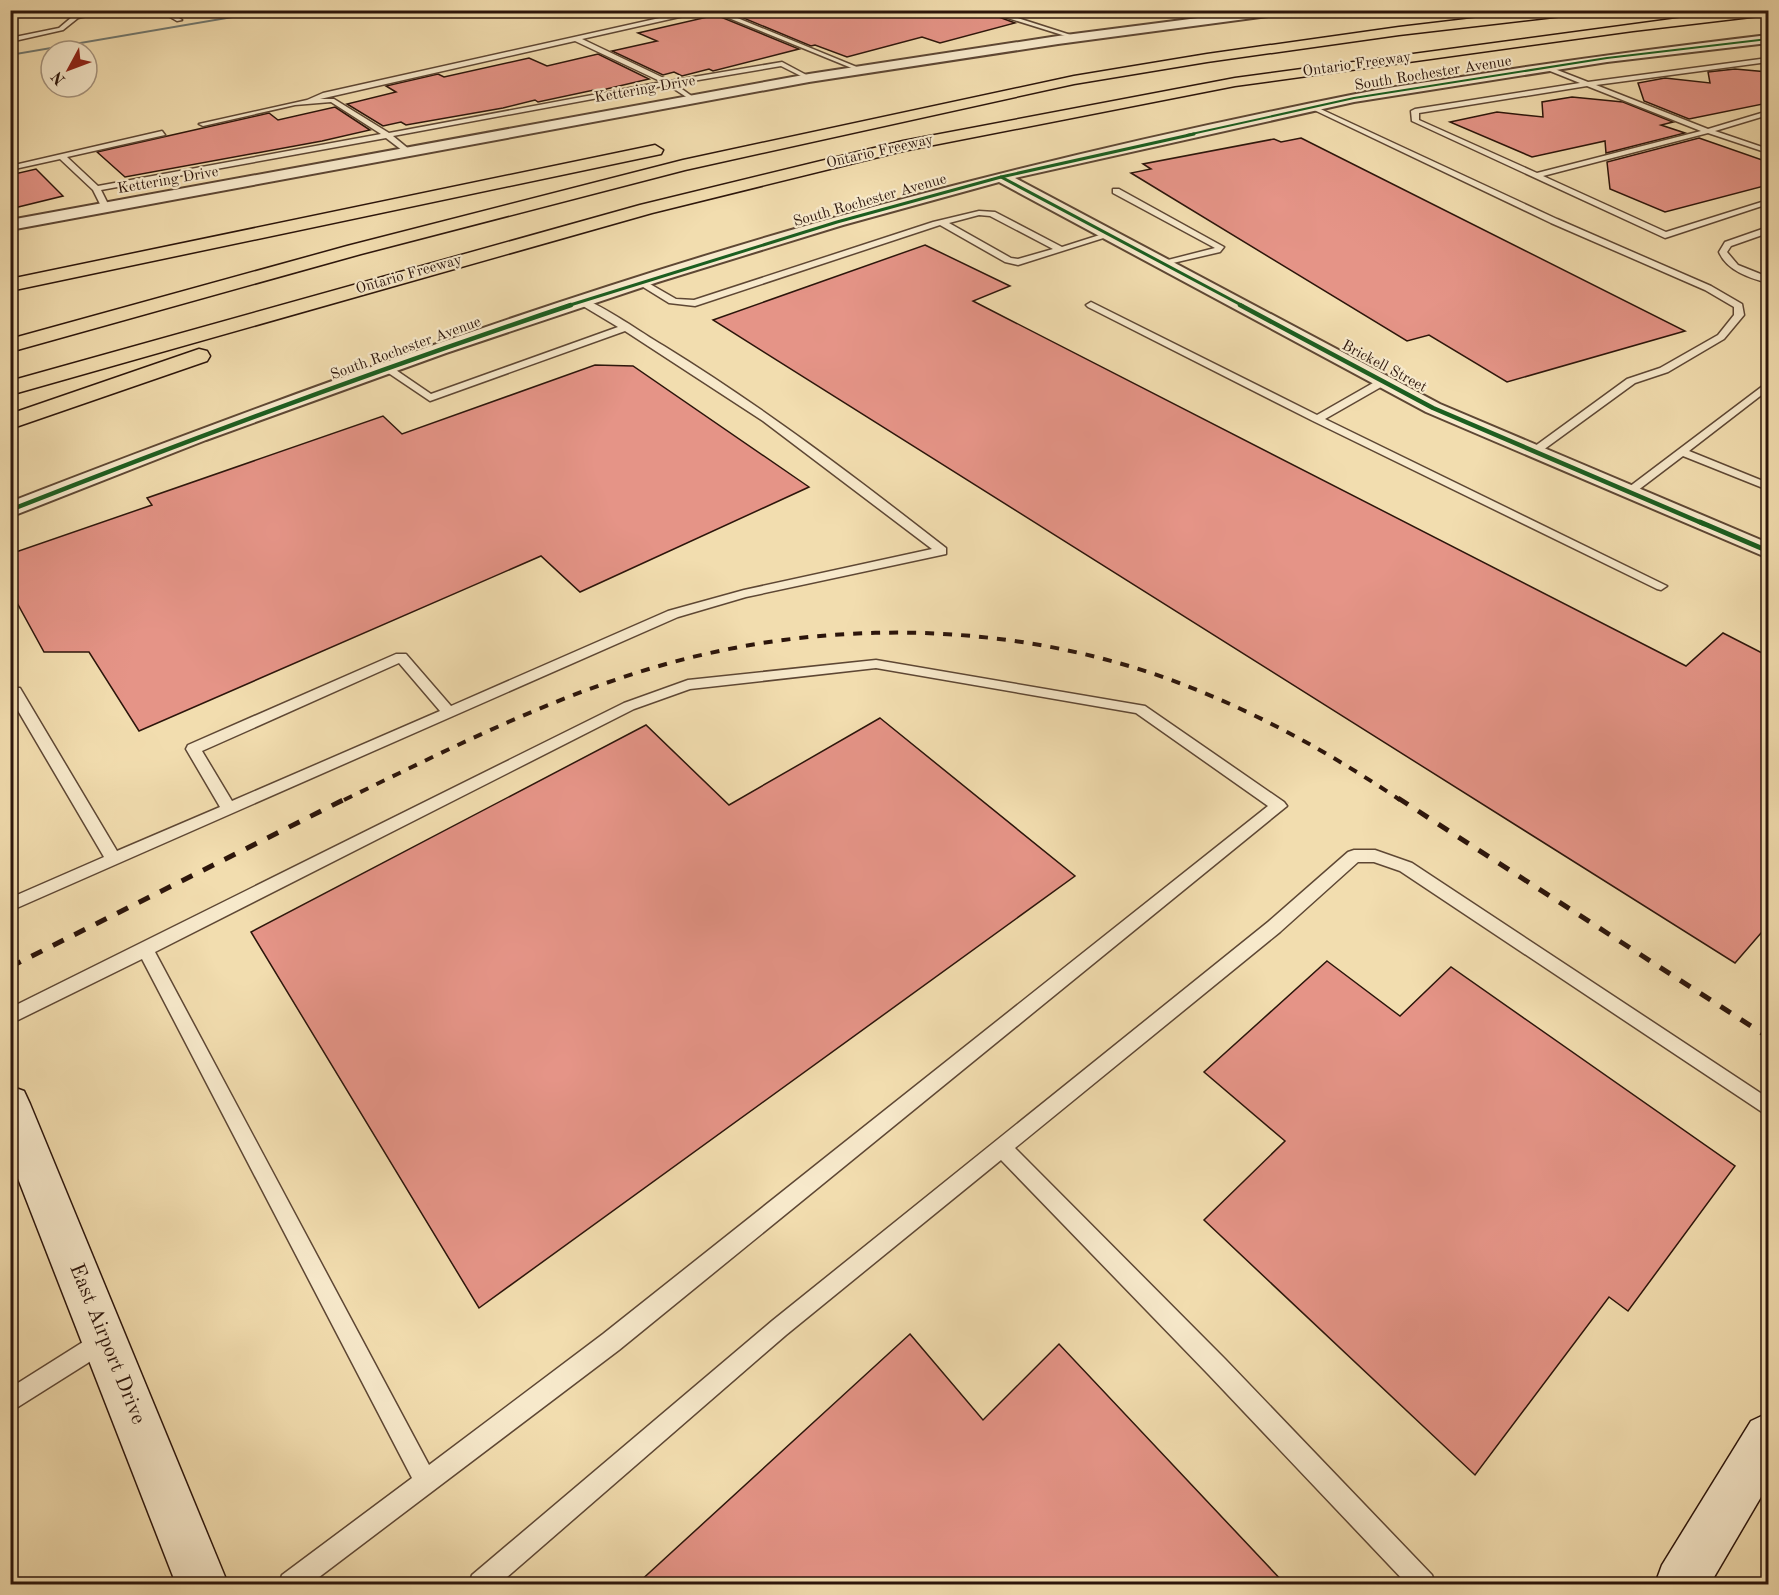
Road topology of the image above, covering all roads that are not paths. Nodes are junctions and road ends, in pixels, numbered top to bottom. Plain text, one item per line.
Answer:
1 (67, 10) edge
2 (112, 10) edge
3 (161, 10) edge
4 (712, 10) edge
5 (985, 10) edge
6 (1290, 10) edge
7 (1580, 10) edge
8 (1271, 11) edge
9 (1768, 11) edge
10 (682, 15) dead end
11 (76, 17) junction
12 (179, 20) dead end
13 (1074, 38) junction
14 (576, 39) junction
15 (1768, 39) edge
16 (10, 40) edge
17 (1768, 60) edge
18 (1547, 68) junction
19 (861, 70) junction
20 (809, 78) junction
21 (1074, 80) junction
22 (669, 83) junction
23 (1587, 84) junction
24 (691, 98) junction
25 (310, 101) junction
26 (1312, 107) junction
27 (1768, 112) edge
28 (814, 120) dead end
29 (203, 123) dead end
30 (1708, 131) junction
31 (162, 133) dead end
32 (386, 134) junction
33 (675, 146) dead end
34 (1768, 151) edge
35 (407, 152) junction
36 (62, 156) junction
37 (10, 168) edge
38 (1536, 176) junction
39 (1001, 177) junction
40 (96, 189) junction
41 (1116, 191) dead end
42 (1768, 202) edge
43 (106, 208) junction
44 (942, 223) junction
45 (10, 225) edge
46 (1768, 230) edge
47 (273, 231) junction
48 (1109, 235) junction
49 (506, 248) junction
50 (1060, 250) junction
51 (1163, 264) junction
52 (1768, 280) edge
53 (640, 282) junction
54 (10, 285) edge
55 (10, 297) edge
56 (581, 301) junction
57 (1091, 305) dead end
58 (626, 327) junction
59 (10, 346) edge
60 (386, 368) junction
61 (1384, 381) junction
62 (1768, 385) edge
63 (10, 388) edge
64 (1317, 418) junction
65 (10, 422) edge
66 (1535, 451) junction
67 (1682, 452) junction
68 (1768, 487) edge
69 (1629, 492) junction
70 (10, 510) edge
71 (1768, 551) edge
72 (1661, 586) dead end
73 (12, 689) edge
74 (449, 712) junction
75 (229, 809) junction
76 (114, 860) junction
77 (10, 905) edge
78 (146, 950) junction
79 (10, 1017) edge
80 (10, 1104) edge
81 (1768, 1108) edge
82 (1002, 1148) junction
83 (105, 1339) junction
84 (10, 1401) edge
85 (1768, 1438) edge
86 (426, 1482) junction
87 (490, 1582) edge
88 (202, 1584) edge
89 (291, 1584) edge
90 (1423, 1584) edge
91 (1681, 1584) edge

1 - 11 lane
2 - 11 lane
3 - 12 lane
4 - 19 lane
5 - 13 lane
6 - 8 street, Kettering Drive
7 - 21 highway, Ontario Freeway
8 - 13 street, Kettering Drive
9 - 49 highway, Ontario Freeway
10 - 14 lane
11 - 16 lane
13 - 19 street, Kettering Drive
14 - 22 lane
14 - 25 lane
15 - 18 street, South Rochester Avenue
17 - 23 lane
18 - 23 lane
18 - 26 street, South Rochester Avenue
19 - 20 street, Kettering Drive
20 - 22 lane
20 - 24 street, Kettering Drive
21 - 28 highway
21 - 59 highway, Ontario Freeway
22 - 24 lane
22 - 32 lane
23 - 30 lane
23 - 38 lane
24 - 35 street, Kettering Drive
25 - 29 lane
25 - 32 lane
26 - 39 street, South Rochester Avenue
26 - 66 lane
27 - 30 lane
30 - 34 lane
30 - 38 lane
31 - 36 lane
32 - 35 lane
32 - 40 lane
33 - 47 highway
35 - 43 street, Kettering Drive
36 - 37 lane
36 - 40 lane
38 - 42 lane
39 - 48 street, Brickell Street
39 - 53 street, South Rochester Avenue
40 - 43 lane
41 - 51 lane
43 - 45 street, Kettering Drive
44 - 50 lane
44 - 50 lane
44 - 53 lane
46 - 52 lane
47 - 54 highway
47 - 55 highway
48 - 50 lane
48 - 51 street, Brickell Street
49 - 63 highway, Ontario Freeway
49 - 65 highway
51 - 61 street, Brickell Street
53 - 56 street, South Rochester Avenue
56 - 58 lane
56 - 60 street, South Rochester Avenue
57 - 64 lane
58 - 60 lane
58 - 74 lane
60 - 70 street, South Rochester Avenue
61 - 64 lane
61 - 66 street, Brickell Street
62 - 67 lane
64 - 72 lane
66 - 69 street, Brickell Street
67 - 68 lane
67 - 69 lane
69 - 71 street, Brickell Street
73 - 76 lane
74 - 75 lane
74 - 75 lane
75 - 76 lane
76 - 77 lane
78 - 79 lane
78 - 86 lane
78 - 86 lane
80 - 83 main road, East Airport Drive
81 - 82 lane
82 - 87 lane
82 - 90 lane
83 - 84 lane
83 - 88 main road, East Airport Drive
85 - 91 main road
86 - 89 lane

